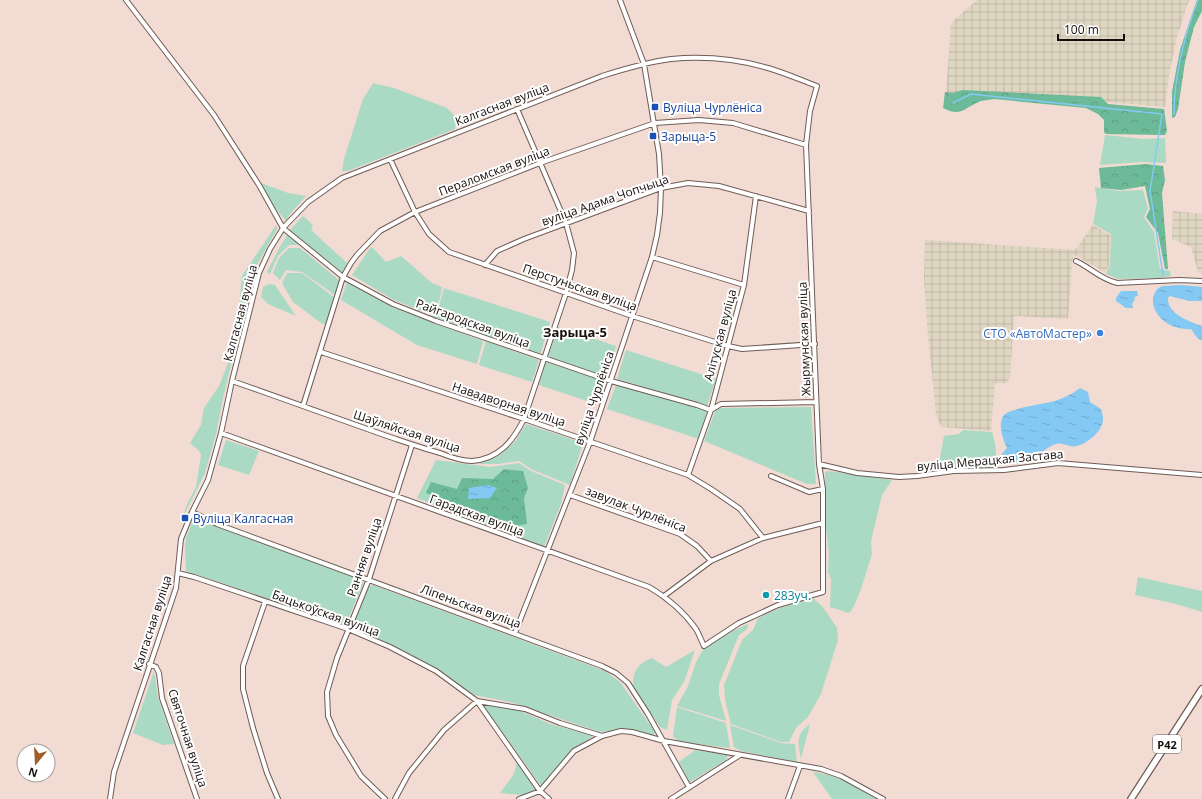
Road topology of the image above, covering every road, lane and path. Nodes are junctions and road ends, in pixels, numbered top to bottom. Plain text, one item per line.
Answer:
1 (126, 0) edge
2 (620, 0) edge
3 (644, 64) junction
4 (817, 86) joint
5 (517, 109) junction
6 (654, 123) junction
7 (806, 146) junction
8 (390, 159) junction
9 (540, 163) junction
10 (661, 188) junction
11 (756, 196) junction
12 (809, 211) junction
13 (415, 212) junction
14 (566, 223) junction
15 (283, 228) junction
16 (652, 257) junction
17 (1076, 261) dead end
18 (485, 265) junction
19 (343, 277) junction
20 (1202, 281) edge
21 (744, 285) junction
22 (566, 293) junction
23 (632, 316) junction
24 (815, 344) junction
25 (728, 346) junction
26 (321, 352) junction
27 (543, 359) junction
28 (232, 381) junction
29 (611, 381) junction
30 (816, 402) junction
31 (303, 406) junction
32 (711, 410) junction
33 (524, 419) junction
34 (221, 433) junction
35 (590, 442) junction
36 (412, 445) junction
37 (819, 464) junction
38 (688, 475) junction
39 (1202, 475) edge
40 (771, 476) dead end
41 (823, 489) junction
42 (396, 495) junction
43 (570, 495) junction
44 (192, 512) junction
45 (823, 523) junction
46 (763, 538) junction
47 (548, 551) junction
48 (711, 561) junction
49 (178, 573) junction
50 (369, 579) junction
51 (664, 596) junction
52 (265, 602) junction
53 (348, 629) junction
54 (515, 633) junction
55 (704, 646) joint
56 (149, 664) junction
57 (1202, 689) edge
58 (477, 701) junction
59 (602, 736) junction
60 (664, 741) junction
61 (740, 754) junction
62 (800, 766) junction
63 (689, 787) junction
64 (540, 791) junction
65 (110, 799) edge
66 (197, 799) edge
67 (278, 799) edge
68 (386, 799) edge
69 (395, 799) edge
70 (519, 799) edge
71 (549, 799) edge
72 (672, 799) edge
73 (788, 799) edge
74 (883, 799) edge
75 (1131, 799) edge

1 - 15 street
2 - 3 street, вуліца Чурлёніса
3 - 4 street, Калгасная вуліца
3 - 5 street, Калгасная вуліца
3 - 6 street, вуліца Чурлёніса
4 - 7 street, Жырмунская вуліца
5 - 8 street, Калгасная вуліца
5 - 9 street, Шаўляйская вуліца
6 - 7 street, Пераломская вуліца
6 - 9 street, Пераломская вуліца
6 - 10 street, вуліца Чурлёніса
7 - 12 street, Жырмунская вуліца
8 - 13 street, Перстуньская вуліца
8 - 15 street, Калгасная вуліца
9 - 13 street, Пераломская вуліца
9 - 14 street, Шаўляйская вуліца
10 - 11 street, вуліца Адама Чопчыца
10 - 14 street, вуліца Адама Чопчыца
10 - 16 street, вуліца Чурлёніса
11 - 12 street, вуліца Адама Чопчыца
11 - 21 street, Алітуская вуліца
12 - 24 street, Жырмунская вуліца
13 - 18 street, Перстуньская вуліца
13 - 19 street, Пераломская вуліца
14 - 18 street, вуліца Адама Чопчыца
14 - 22 street, Шаўляйская вуліца
15 - 19 street, Райгародская вуліца
15 - 28 street, Калгасная вуліца
16 - 21 street
16 - 23 street, вуліца Чурлёніса
17 - 20 street
18 - 22 street, Перстуньская вуліца
19 - 26 street, Пераломская вуліца
19 - 27 street, Райгародская вуліца
21 - 25 street, Алітуская вуліца
22 - 23 street, Перстуньская вуліца
22 - 27 street, Шаўляйская вуліца
23 - 25 street, Перстуньская вуліца
23 - 29 street, вуліца Чурлёніса
24 - 25 street, Перстуньская вуліца
24 - 30 street, Жырмунская вуліца
25 - 32 street, Алітуская вуліца
26 - 31 street, Пераломская вуліца
26 - 33 street, Навадворная вуліца
27 - 29 street, Райгародская вуліца
27 - 33 street, Шаўляйская вуліца
28 - 31 street, Шаўляйская вуліца
28 - 34 street, Калгасная вуліца
29 - 32 street, Райгародская вуліца
29 - 35 street, вуліца Чурлёніса
30 - 32 street
30 - 37 street, Жырмунская вуліца
31 - 36 street, Шаўляйская вуліца
32 - 38 street, Алітуская вуліца
33 - 35 street, Навадворная вуліца
33 - 36 street, Шаўляйская вуліца
34 - 42 street, Гарадская вуліца
34 - 44 street, Калгасная вуліца
35 - 38 street, Навадворная вуліца
35 - 43 street, вуліца Чурлёніса
36 - 42 street, Ранняя вуліца
37 - 39 street, вуліца Мерацкая Застава
37 - 41 street, Жырмунская вуліца
38 - 46 street, Навадворная вуліца
40 - 41 street
41 - 45 street, Жырмунская вуліца
42 - 47 street, Гарадская вуліца
42 - 50 street, Ранняя вуліца
43 - 47 street, вуліца Чурлёніса
43 - 48 street, завулак Чурлёніса
44 - 49 street, Калгасная вуліца
44 - 50 street, Ліпеньская вуліца
45 - 46 street
45 - 55 street, Жырмунская вуліца
46 - 48 street
47 - 51 street, Гарадская вуліца
47 - 54 street, вуліца Чурлёніса
48 - 51 street
49 - 52 street, Бацькоўская вуліца
49 - 56 street, Калгасная вуліца
50 - 53 street, Ранняя вуліца
50 - 54 street, Ліпеньская вуліца
51 - 55 street, Гарадская вуліца
52 - 53 street, Бацькоўская вуліца
52 - 67 street
53 - 58 street, Бацькоўская вуліца
53 - 68 street, Ранняя вуліца
54 - 60 street, Ліпеньская вуліца
56 - 65 street, Калгасная вуліца
56 - 66 street, Святочная вуліца
57 - 75 main road, Р42
58 - 59 street
58 - 64 street, Бацькоўская вуліца
58 - 69 street
59 - 60 street
59 - 64 street
60 - 61 street
60 - 63 street, Ліпеньская вуліца
61 - 62 street
61 - 63 street
62 - 73 street
62 - 74 street
63 - 72 street
64 - 70 street
64 - 71 street, Бацькоўская вуліца

